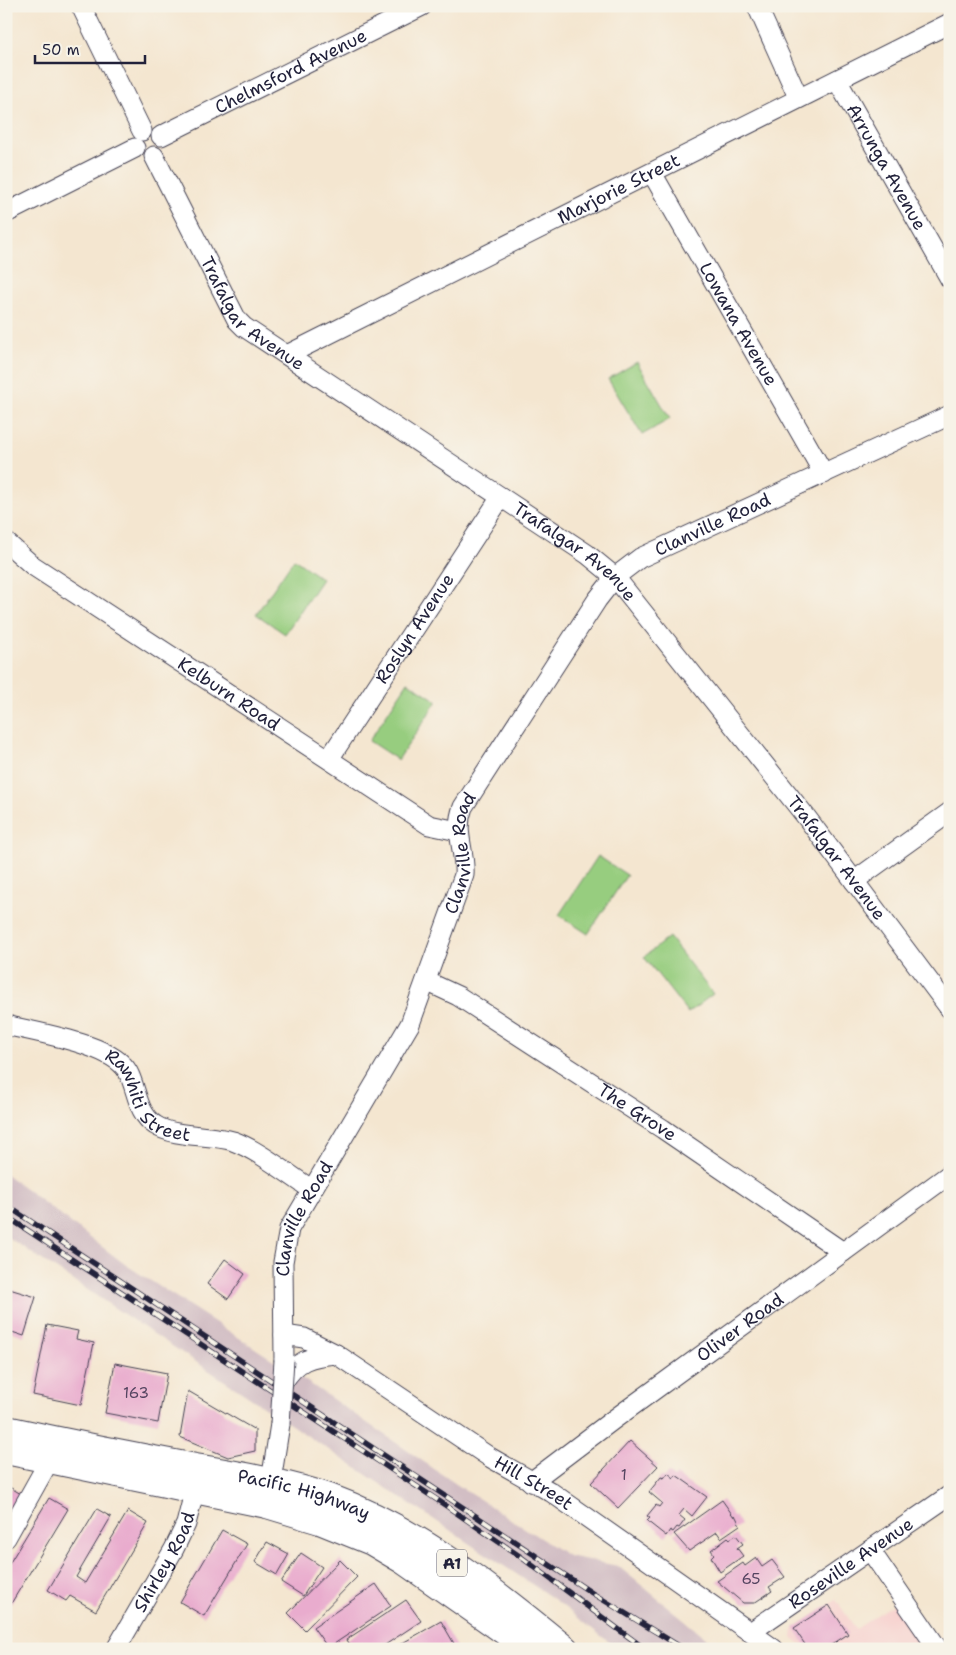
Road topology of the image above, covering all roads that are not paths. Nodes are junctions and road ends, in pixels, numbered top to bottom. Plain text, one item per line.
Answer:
1 (80, 6) edge
2 (422, 6) edge
3 (757, 6) edge
4 (950, 23) edge
5 (837, 80) junction
6 (798, 97) junction
7 (161, 136) junction
8 (139, 139) junction
9 (154, 156) junction
10 (652, 173) junction
11 (6, 213) edge
12 (950, 279) edge
13 (287, 354) junction
14 (950, 415) edge
15 (824, 474) junction
16 (501, 497) junction
17 (6, 542) edge
18 (615, 577) junction
19 (329, 759) junction
20 (950, 812) edge
21 (458, 831) junction
22 (854, 881) junction
23 (426, 981) junction
24 (950, 1009) edge
25 (6, 1025) edge
26 (950, 1174) edge
27 (311, 1189) junction
28 (843, 1252) junction
29 (284, 1335) junction
30 (336, 1354) junction
31 (289, 1363) junction
32 (6, 1430) edge
33 (6, 1450) edge
34 (49, 1461) junction
35 (198, 1479) junction
36 (531, 1482) junction
37 (269, 1493) junction
38 (950, 1495) edge
39 (6, 1538) edge
40 (870, 1550) junction
41 (752, 1631) junction
42 (116, 1649) edge
43 (531, 1649) edge
44 (564, 1649) edge
45 (774, 1649) edge
46 (938, 1649) edge

1 - 8 street
2 - 7 street, Chelmsford Avenue
3 - 6 street
4 - 5 street, Marjorie Street
5 - 6 street, Marjorie Street
5 - 12 street, Arrunga Avenue
6 - 10 street, Marjorie Street
7 - 8 street
7 - 9 street
8 - 9 street
8 - 11 street
9 - 13 street, Trafalgar Avenue
10 - 13 street, Marjorie Street
10 - 15 street, Lowana Avenue
13 - 16 street, Trafalgar Avenue
14 - 15 street, Clanville Road
15 - 18 street, Clanville Road
16 - 18 street, Trafalgar Avenue
16 - 19 street, Roslyn Avenue
17 - 19 street, Kelburn Road
18 - 21 street, Clanville Road
18 - 22 street, Trafalgar Avenue
19 - 21 street, Kelburn Road
20 - 22 street
21 - 23 street, Clanville Road
22 - 24 street, Trafalgar Avenue
23 - 27 street, Clanville Road
23 - 28 street, The Grove
25 - 27 street, Rawhiti Street
26 - 28 street, Oliver Road
27 - 29 street, Clanville Road
28 - 36 street, Oliver Road
29 - 30 street, Hill Street
29 - 31 street, Clanville Road
30 - 31 street
30 - 36 street, Hill Street
31 - 37 street, Clanville Road, bridge
32 - 35 highway, Pacific Highway / A1
33 - 34 highway, Pacific Highway / A1
34 - 35 highway, Pacific Highway / A1
34 - 39 street
35 - 37 highway, Pacific Highway / A1
35 - 42 street, Shirley Road
36 - 41 street, Hill Street
37 - 43 highway, Pacific Highway / A1
37 - 44 highway, Pacific Highway / A1
38 - 40 street, Roseville Avenue
40 - 41 street, Roseville Avenue
40 - 46 street
41 - 45 street, Hill Street

